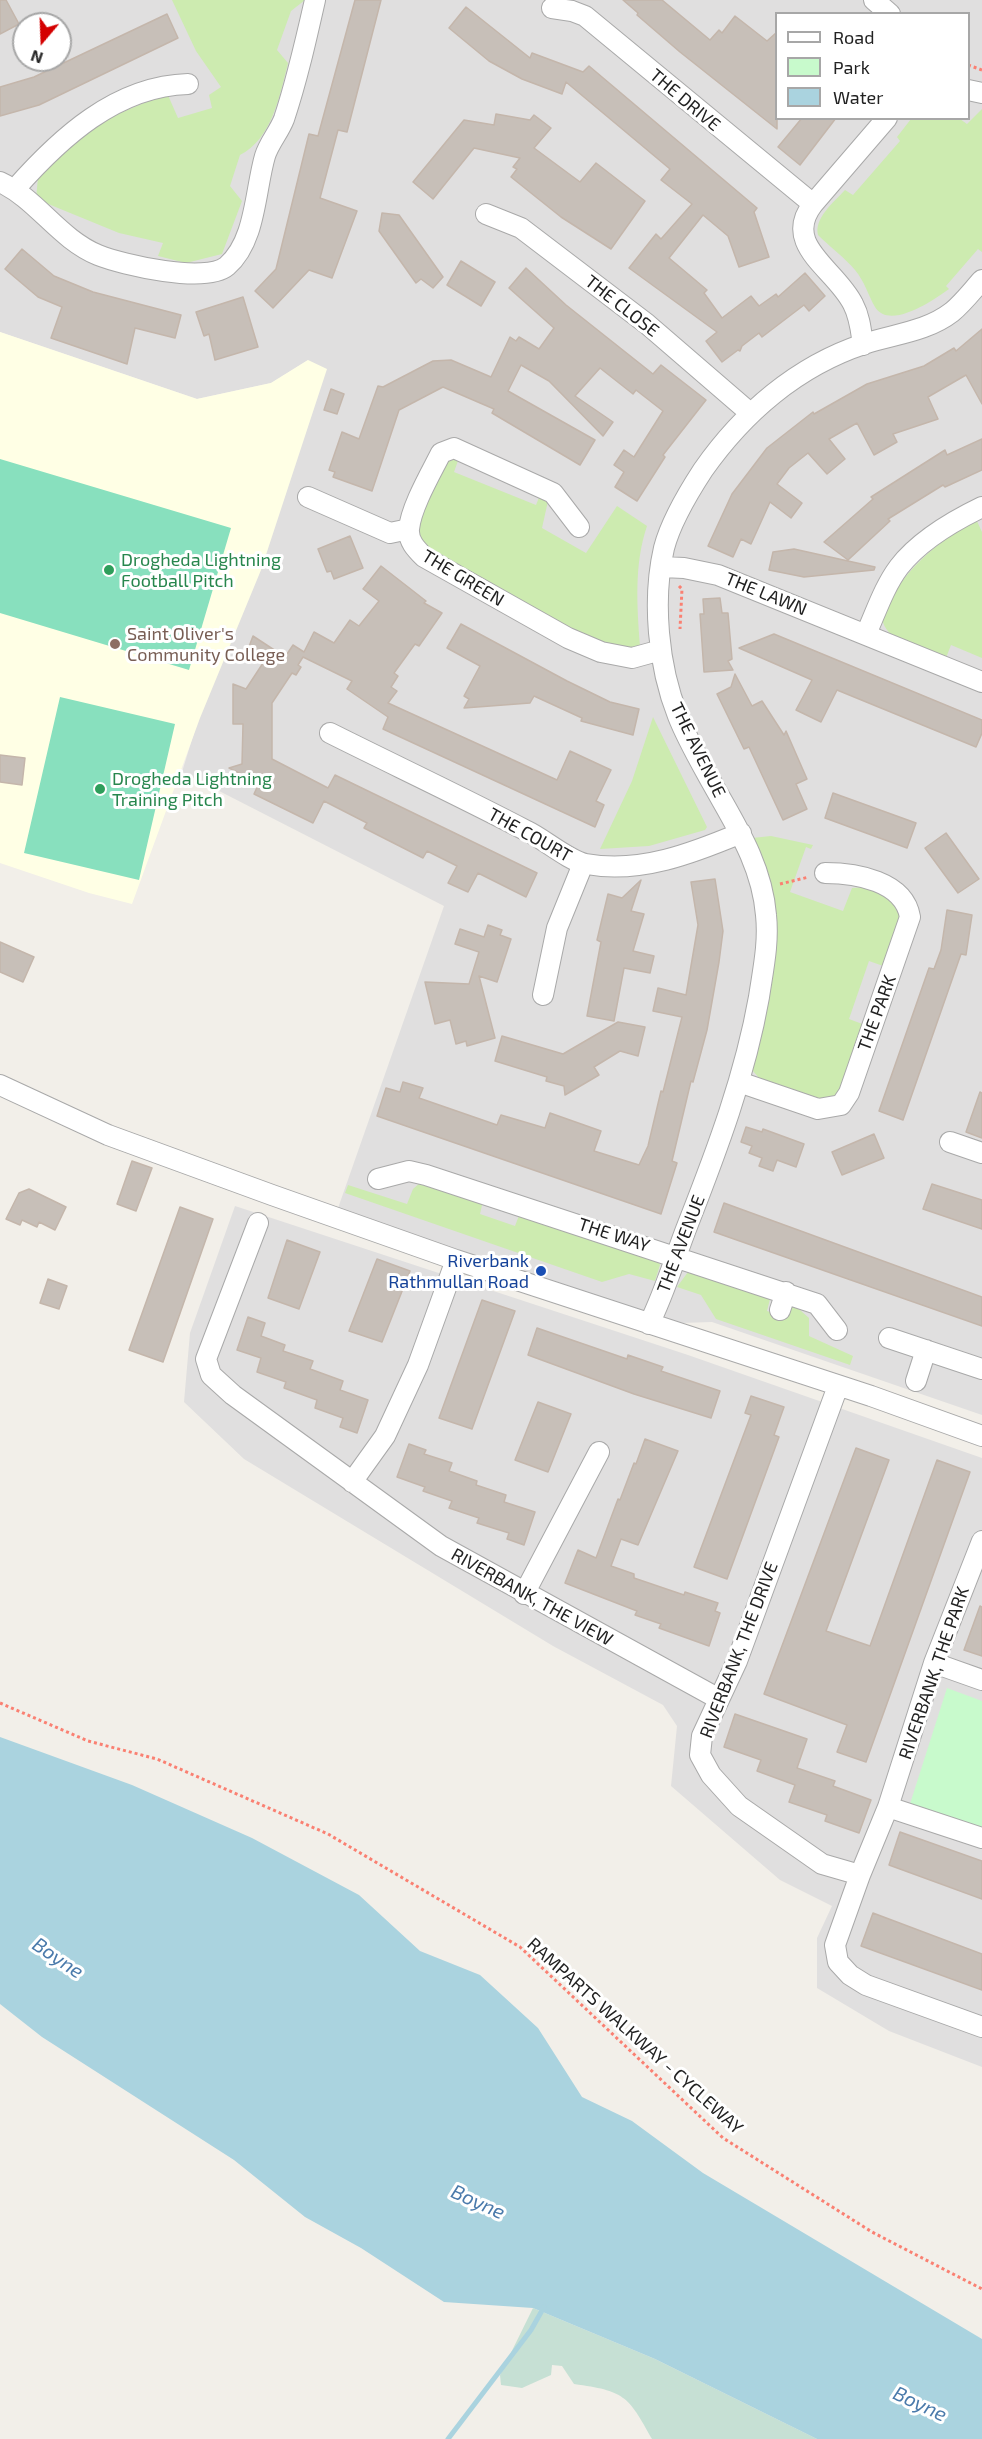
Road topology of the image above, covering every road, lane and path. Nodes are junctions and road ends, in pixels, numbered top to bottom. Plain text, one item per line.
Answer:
1 (315, 0) edge
2 (874, 0) edge
3 (552, 8) dead end
4 (888, 12) edge
5 (188, 84) dead end
6 (885, 120) edge
7 (8, 186) edge
8 (813, 204) junction
9 (486, 213) dead end
10 (982, 280) edge
11 (863, 345) junction
12 (749, 412) junction
13 (308, 497) dead end
14 (982, 507) edge
15 (579, 527) dead end
16 (409, 529) junction
17 (668, 575) junction
18 (680, 631) dead end
19 (866, 634) junction
20 (662, 650) junction
21 (982, 682) edge
22 (330, 733) dead end
23 (741, 833) junction
24 (583, 864) junction
25 (825, 873) joint
26 (762, 889) junction
27 (543, 995) dead end
28 (739, 1082) junction
29 (0, 1085) edge
30 (950, 1142) dead end
31 (982, 1153) edge
32 (378, 1179) dead end
33 (258, 1224) dead end
34 (676, 1256) junction
35 (456, 1260) junction
36 (648, 1324) junction
37 (837, 1330) dead end
38 (889, 1338) dead end
39 (926, 1350) junction
40 (982, 1369) edge
41 (916, 1381) dead end
42 (838, 1386) junction
43 (982, 1436) edge
44 (600, 1452) dead end
45 (352, 1482) junction
46 (982, 1541) edge
47 (525, 1594) junction
48 (934, 1663) junction
49 (982, 1680) edge
50 (719, 1699) junction
51 (0, 1703) edge
52 (888, 1806) junction
53 (982, 1838) edge
54 (860, 1875) junction
55 (982, 2027) edge
56 (982, 2289) edge

1 - 7 street
2 - 4 street
3 - 8 street, THE DRIVE
5 - 7 street
6 - 8 street
8 - 11 street
9 - 12 street, THE CLOSE
10 - 11 street, THE AVENUE
11 - 12 street, THE AVENUE
12 - 17 street, THE AVENUE
13 - 16 street
14 - 19 street
15 - 16 street, THE GREEN
16 - 20 street, THE GREEN
17 - 18 path
17 - 19 street, THE LAWN
17 - 20 street, THE AVENUE
19 - 21 street, THE LAWN
20 - 23 street, THE AVENUE
22 - 24 street, THE COURT
23 - 24 street, THE COURT
23 - 26 street, THE AVENUE
24 - 27 street
25 - 26 path
25 - 28 street, THE PARK
26 - 28 street, THE AVENUE
28 - 34 street, THE AVENUE
29 - 35 street
30 - 31 street
32 - 34 street, THE WAY
33 - 45 street, RIVERBANK, THE VIEW
34 - 36 street, THE AVENUE
34 - 37 street, THE WAY
35 - 36 street
35 - 45 street
36 - 42 street
38 - 39 street
39 - 40 street
39 - 41 street
42 - 43 street
42 - 50 street, RIVERBANK, THE DRIVE
44 - 47 street
45 - 47 street, RIVERBANK, THE VIEW
46 - 48 street, RIVERBANK, THE PARK
47 - 50 street, RIVERBANK, THE VIEW
48 - 49 street
48 - 52 street, RIVERBANK, THE PARK
50 - 54 street, RIVERBANK, THE DRIVE
51 - 56 path, RAMPARTS WALKWAY - CYCLEWAY
52 - 53 street
52 - 54 street, RIVERBANK, THE PARK
54 - 55 street, RIVERBANK, THE PARK

